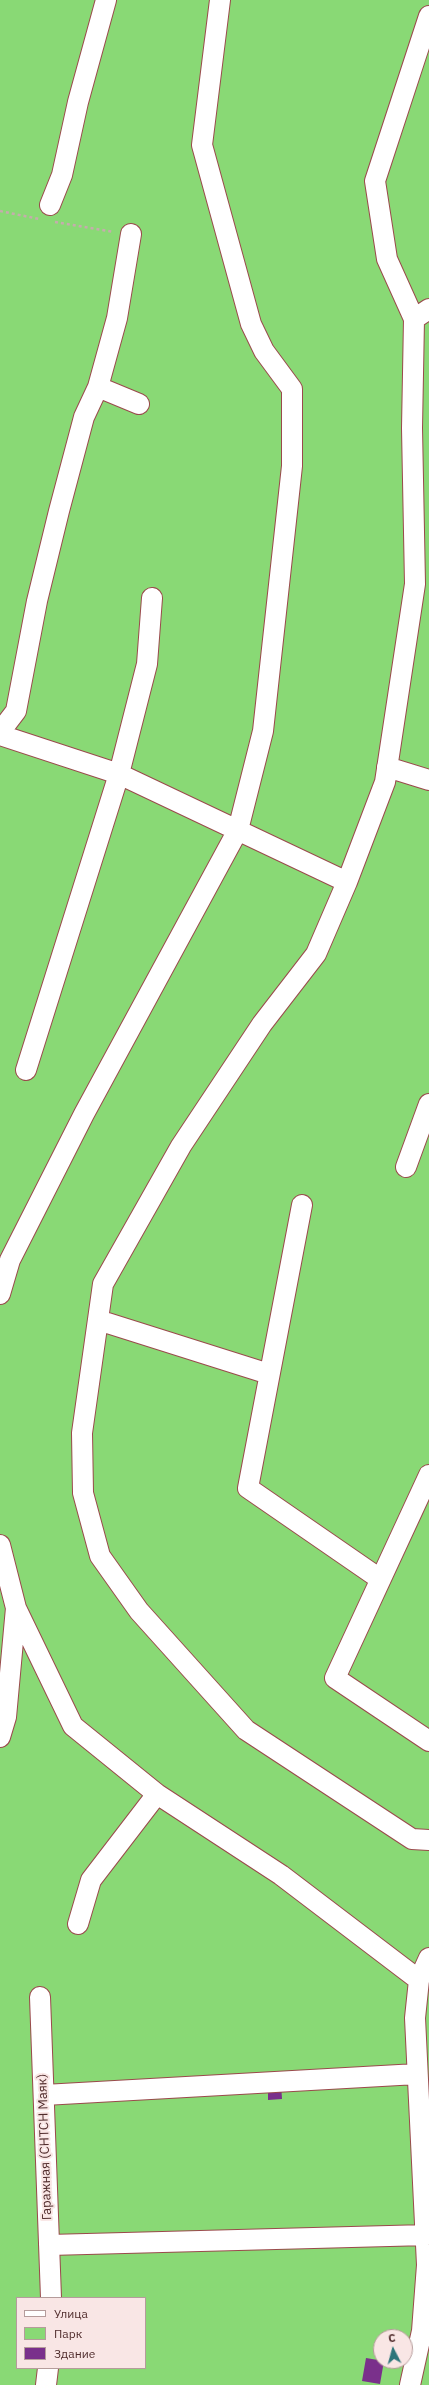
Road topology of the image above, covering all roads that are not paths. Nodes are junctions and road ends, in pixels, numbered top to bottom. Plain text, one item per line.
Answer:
1 (106, 0) edge
2 (220, 0) edge
3 (429, 16) edge
4 (48, 215) road end
5 (131, 234) road end
6 (422, 314) edge
7 (98, 387) junction
8 (139, 404) dead end
9 (421, 455) edge
10 (422, 585) edge
11 (152, 598) dead end
12 (0, 734) edge
13 (387, 767) junction
14 (119, 774) junction
15 (429, 780) edge
16 (238, 830) junction
17 (347, 882) junction
18 (26, 1070) dead end
19 (429, 1104) edge
20 (406, 1167) dead end
21 (302, 1206) dead end
22 (0, 1294) edge
23 (98, 1320) junction
24 (269, 1374) junction
25 (429, 1475) edge
26 (0, 1545) edge
27 (380, 1579) junction
28 (16, 1608) junction
29 (0, 1737) edge
30 (429, 1741) edge
31 (157, 1794) junction
32 (429, 1840) edge
33 (78, 1924) dead end
34 (429, 1958) edge
35 (419, 1980) junction
36 (40, 1997) dead end
37 (417, 2074) junction
38 (44, 2094) junction
39 (428, 2235) junction
40 (49, 2245) junction
41 (50, 2297) edge
42 (425, 2331) edge
43 (48, 2369) edge
44 (46, 2385) edge
45 (410, 2385) edge

1 - 4 street
2 - 16 street
3 - 6 street
5 - 7 street
6 - 9 street
7 - 8 street
7 - 12 street
9 - 10 street
10 - 13 street
11 - 14 street
12 - 14 street
13 - 15 street
13 - 17 street
14 - 16 street
14 - 18 street
16 - 17 street
16 - 22 street
17 - 23 street
19 - 20 street
21 - 24 street
23 - 24 street
23 - 32 street
24 - 27 street
25 - 27 street
26 - 28 street
27 - 30 street
28 - 29 street
28 - 31 street
31 - 33 street
31 - 35 street
34 - 35 street
35 - 37 street
36 - 38 street, Гаражная (СНТСН Маяк)
37 - 38 street
37 - 39 street
38 - 40 street, Гаражная (СНТСН Маяк)
39 - 40 street
39 - 42 street
40 - 41 street, Гаражная (СНТСН Маяк)
42 - 45 street
43 - 44 street

